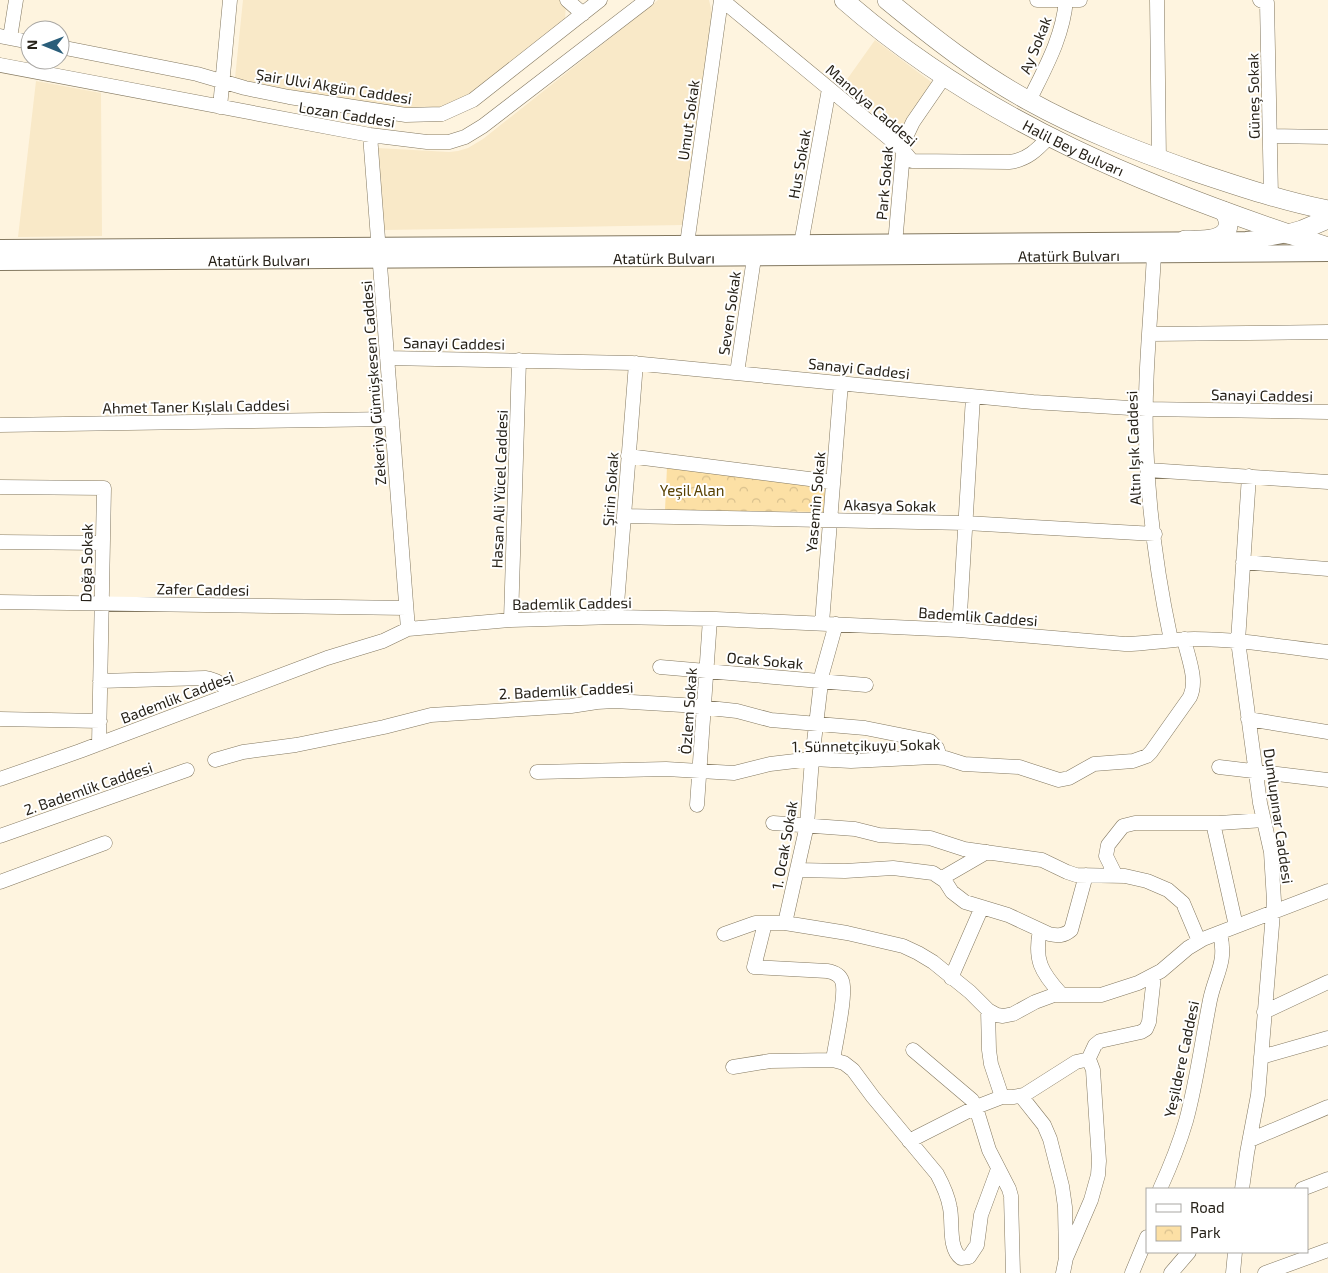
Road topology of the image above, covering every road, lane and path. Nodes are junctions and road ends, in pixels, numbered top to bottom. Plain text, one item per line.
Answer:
1 (16, 0) edge
2 (230, 0) edge
3 (567, 0) edge
4 (600, 0) edge
5 (647, 0) edge
6 (721, 0) edge
7 (844, 0) edge
8 (888, 0) edge
9 (1037, 0) edge
10 (1066, 0) edge
11 (1080, 0) edge
12 (1157, 0) edge
13 (1260, 0) edge
14 (583, 14) junction
15 (5, 37) edge
16 (20, 40) edge
17 (70, 50) edge
18 (0, 65) edge
19 (944, 77) junction
20 (222, 81) junction
21 (829, 89) junction
22 (1029, 101) junction
23 (220, 108) junction
24 (370, 135) junction
25 (1270, 136) junction
26 (1049, 137) junction
27 (1328, 137) edge
28 (902, 149) junction
29 (1159, 159) junction
30 (1270, 196) junction
31 (1328, 210) edge
32 (1223, 211) junction
33 (1328, 219) edge
34 (1328, 223) edge
35 (1288, 234) junction
36 (1185, 240) junction
37 (1328, 243) edge
38 (687, 244) junction
39 (801, 244) junction
40 (895, 244) junction
41 (1328, 247) edge
42 (0, 248) edge
43 (379, 252) junction
44 (1328, 252) edge
45 (1154, 254) junction
46 (754, 258) junction
47 (0, 262) edge
48 (1328, 332) edge
49 (1150, 334) junction
50 (387, 358) junction
51 (519, 360) junction
52 (636, 363) junction
53 (737, 373) junction
54 (841, 383) junction
55 (974, 396) junction
56 (1146, 409) junction
57 (1328, 412) edge
58 (392, 419) junction
59 (0, 425) edge
60 (628, 456) junction
61 (1148, 470) junction
62 (1248, 476) junction
63 (833, 482) junction
64 (1328, 482) edge
65 (0, 487) edge
66 (624, 516) junction
67 (830, 520) junction
68 (966, 523) junction
69 (1154, 534) junction
70 (0, 542) edge
71 (102, 543) junction
72 (1243, 562) junction
73 (1328, 569) edge
74 (0, 602) edge
75 (101, 604) junction
76 (406, 608) junction
77 (616, 617) junction
78 (710, 619) junction
79 (511, 620) junction
80 (822, 623) junction
81 (836, 624) junction
82 (408, 629) junction
83 (959, 630) junction
84 (1178, 640) junction
85 (1238, 641) junction
86 (1328, 652) edge
87 (660, 667) dead end
88 (707, 671) junction
89 (100, 681) junction
90 (821, 681) junction
91 (866, 685) dead end
92 (229, 694) junction
93 (704, 707) junction
94 (0, 719) edge
95 (1248, 719) junction
96 (100, 721) junction
97 (816, 724) junction
98 (1328, 732) edge
99 (99, 744) junction
100 (940, 757) junction
101 (215, 760) dead end
102 (812, 760) junction
103 (1219, 767) dead end
104 (186, 770) dead end
105 (700, 771) junction
106 (537, 772) dead end
107 (1255, 772) junction
108 (0, 779) edge
109 (1328, 780) edge
110 (697, 805) dead end
111 (1264, 820) junction
112 (773, 823) dead end
113 (1213, 823) junction
114 (807, 825) junction
115 (0, 836) edge
116 (105, 843) dead end
117 (988, 852) junction
118 (797, 870) junction
119 (1086, 875) junction
120 (1116, 876) junction
121 (942, 878) junction
122 (0, 882) edge
123 (1328, 891) edge
124 (982, 907) junction
125 (1274, 912) junction
126 (765, 923) junction
127 (785, 923) junction
128 (1236, 926) junction
129 (1040, 930) junction
130 (1220, 933) junction
131 (724, 934) dead end
132 (1199, 941) junction
133 (1154, 976) junction
134 (951, 978) junction
135 (1328, 982) edge
136 (1061, 994) junction
137 (988, 1010) junction
138 (1264, 1012) junction
139 (1328, 1038) edge
140 (913, 1050) dead end
141 (1261, 1057) junction
142 (833, 1060) junction
143 (1088, 1060) junction
144 (733, 1067) dead end
145 (1021, 1096) junction
146 (1002, 1097) junction
147 (1328, 1106) edge
148 (976, 1107) junction
149 (909, 1140) junction
150 (1250, 1140) junction
151 (998, 1168) junction
152 (1328, 1179) edge
153 (1241, 1187) edge
154 (1160, 1188) edge
155 (1305, 1188) edge
156 (1146, 1239) edge
157 (1328, 1250) edge
158 (1188, 1253) edge
159 (1236, 1253) edge
160 (1066, 1258) junction
161 (1013, 1273) edge
162 (1064, 1273) edge
163 (1132, 1273) edge
164 (1171, 1273) edge
165 (1233, 1273) edge
166 (1265, 1273) edge

1 - 15 street
2 - 20 street
3 - 14 street
4 - 14 street, Şair Ulvi Akgün Caddesi
5 - 24 street, Lozan Caddesi
6 - 21 street, Manolya Caddesi
6 - 38 street, Umut Sokak
7 - 19 highway, Halil Bey Bulvarı
8 - 22 highway, Halil Bey Bulvarı
9 - 10 street
10 - 11 street
10 - 22 street, Ay Sokak
12 - 29 street
13 - 25 street, Güneş Sokak
14 - 20 street, Şair Ulvi Akgün Caddesi
15 - 16 street
17 - 20 street, Şair Ulvi Akgün Caddesi
18 - 23 street, Lozan Caddesi
19 - 26 highway, Halil Bey Bulvarı
19 - 28 street, Park Sokak
20 - 23 street
21 - 28 street, Manolya Caddesi
21 - 39 street, Hus Sokak
22 - 29 highway, Halil Bey Bulvarı
23 - 24 street, Lozan Caddesi
24 - 43 street, Zekeriya Gümüşkesen Caddesi
25 - 27 street
25 - 30 street, Güneş Sokak
26 - 28 street, Manolya Caddesi
26 - 32 highway, Halil Bey Bulvarı
28 - 40 street, Park Sokak
29 - 30 highway, Halil Bey Bulvarı
30 - 31 highway, Halil Bey Bulvarı
32 - 35 highway, Halil Bey Bulvarı
32 - 36 highway
33 - 35 highway
34 - 37 highway
35 - 36 main road, Atatürk Bulvarı
35 - 41 highway, Halil Bey Bulvarı
36 - 40 main road, Atatürk Bulvarı
38 - 39 main road, Atatürk Bulvarı
38 - 43 main road, Atatürk Bulvarı
39 - 40 main road, Atatürk Bulvarı
42 - 43 main road, Atatürk Bulvarı
43 - 46 main road, Atatürk Bulvarı
43 - 47 main road, Atatürk Bulvarı
43 - 50 street, Zekeriya Gümüşkesen Caddesi
44 - 45 main road, Atatürk Bulvarı
45 - 46 main road, Atatürk Bulvarı
45 - 49 street, Altın Işık Caddesi
46 - 53 street, Seven Sokak
48 - 49 street
49 - 56 street, Altın Işık Caddesi
50 - 51 street, Sanayi Caddesi
50 - 58 street, Zekeriya Gümüşkesen Caddesi
51 - 52 street, Sanayi Caddesi
51 - 79 street, Hasan Ali Yücel Caddesi
52 - 53 street, Sanayi Caddesi
52 - 60 street, Şirin Sokak
53 - 54 street, Sanayi Caddesi
54 - 55 street, Sanayi Caddesi
54 - 63 street, Yasemin Sokak
55 - 56 street, Sanayi Caddesi
55 - 68 street
56 - 57 street, Sanayi Caddesi
56 - 61 street, Altın Işık Caddesi
58 - 59 street, Ahmet Taner Kışlalı Caddesi
58 - 76 street, Zekeriya Gümüşkesen Caddesi
60 - 63 street, Akasya Sokak
60 - 66 street, Şirin Sokak
61 - 62 street
61 - 69 street, Altın Işık Caddesi
62 - 64 street
62 - 72 street, Dumlupınar Caddesi
63 - 67 street, Yasemin Sokak
65 - 71 street, Doğa Sokak
66 - 67 street, Akasya Sokak
66 - 77 street, Şirin Sokak
67 - 68 street, Akasya Sokak
67 - 80 street, Yasemin Sokak
68 - 69 street, Akasya Sokak
68 - 83 street
69 - 84 street, Altın Işık Caddesi
70 - 71 street
71 - 75 street, Doğa Sokak
72 - 73 street
72 - 85 street, Dumlupınar Caddesi
74 - 75 street, Zafer Caddesi
75 - 76 street, Zafer Caddesi
75 - 89 street, Doğa Sokak
76 - 82 street, Zekeriya Gümüşkesen Caddesi
77 - 78 street, Bademlik Caddesi
77 - 79 street, Bademlik Caddesi
78 - 80 street, Bademlik Caddesi
78 - 88 street, Özlem Sokak
79 - 82 street, Bademlik Caddesi
80 - 81 street, Bademlik Caddesi
81 - 83 street, Bademlik Caddesi
81 - 90 street, 1. Ocak Sokak
82 - 92 street, Bademlik Caddesi
83 - 84 street, Bademlik Caddesi
84 - 85 street, Bademlik Caddesi
84 - 100 street, 1. Sünnetçikuyu Sokak
85 - 86 street, Bademlik Caddesi
85 - 95 street, Dumlupınar Caddesi
87 - 88 street, Ocak Sokak
88 - 90 street, Ocak Sokak
88 - 93 street, Özlem Sokak
89 - 92 street
89 - 96 street, Doğa Sokak
90 - 91 street, Ocak Sokak
90 - 97 street, 1. Ocak Sokak
92 - 99 street, Bademlik Caddesi
93 - 97 street, 2. Bademlik Caddesi
93 - 101 street, 2. Bademlik Caddesi
93 - 105 street, Özlem Sokak
94 - 96 street
95 - 98 street
95 - 107 street, Dumlupınar Caddesi
96 - 99 street, Doğa Sokak
97 - 100 street, 2. Bademlik Caddesi
97 - 102 street, 1. Ocak Sokak
99 - 108 street, Bademlik Caddesi
100 - 102 street, 1. Sünnetçikuyu Sokak
102 - 105 street, 1. Sünnetçikuyu Sokak
102 - 114 street, 1. Ocak Sokak
103 - 107 street
104 - 115 street, 2. Bademlik Caddesi
105 - 106 street, 1. Sünnetçikuyu Sokak
105 - 110 street, Özlem Sokak
107 - 109 street
107 - 111 street, Dumlupınar Caddesi
111 - 113 street
111 - 125 street, Dumlupınar Caddesi
112 - 114 street
113 - 120 street
113 - 128 street
114 - 117 street
114 - 118 street, 1. Ocak Sokak
116 - 122 street
117 - 119 street
117 - 121 street
118 - 121 street
118 - 127 street, 1. Ocak Sokak
119 - 120 street
119 - 129 street
120 - 132 street
121 - 124 street
123 - 125 street
124 - 129 street
124 - 134 street
125 - 128 street
125 - 138 street, Dumlupınar Caddesi
126 - 127 street
126 - 131 street
126 - 142 street
127 - 134 street
128 - 130 street
129 - 136 street
130 - 132 street
130 - 154 street, Yeşildere Caddesi
132 - 133 street
133 - 136 street
133 - 143 street
134 - 137 street
135 - 138 street
136 - 137 street
137 - 146 street
138 - 141 street, Dumlupınar Caddesi
139 - 141 street
140 - 148 street
141 - 150 street, Dumlupınar Caddesi
142 - 144 street
142 - 149 street
143 - 145 street
143 - 160 street
145 - 146 street
145 - 160 street
146 - 148 street
147 - 150 street
148 - 149 street
148 - 151 street
149 - 151 street
150 - 153 street, Dumlupınar Caddesi
151 - 161 street
152 - 155 street
156 - 163 street
157 - 166 street
158 - 164 street
159 - 165 street
160 - 162 street

